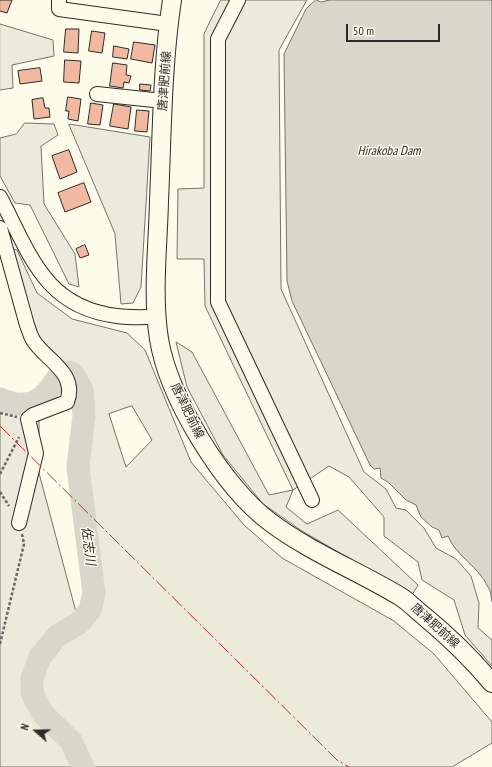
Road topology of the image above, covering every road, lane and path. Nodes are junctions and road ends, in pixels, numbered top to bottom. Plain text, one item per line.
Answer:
1 (60, 0) edge
2 (172, 0) edge
3 (238, 0) edge
4 (168, 24) junction
5 (97, 94) dead end
6 (163, 101) junction
7 (0, 197) edge
8 (0, 228) edge
9 (157, 317) junction
10 (28, 419) junction
11 (0, 474) edge
12 (0, 492) edge
13 (312, 500) dead end
14 (19, 522) junction
15 (0, 644) edge
16 (492, 683) edge

1 - 4 street
2 - 4 main road, 唐津肥前線
3 - 13 street
4 - 6 main road, 唐津肥前線
5 - 6 street
6 - 9 main road, 唐津肥前線
7 - 9 street
8 - 10 street
9 - 16 main road, 唐津肥前線
10 - 11 path
10 - 14 street
12 - 14 path
14 - 15 path

